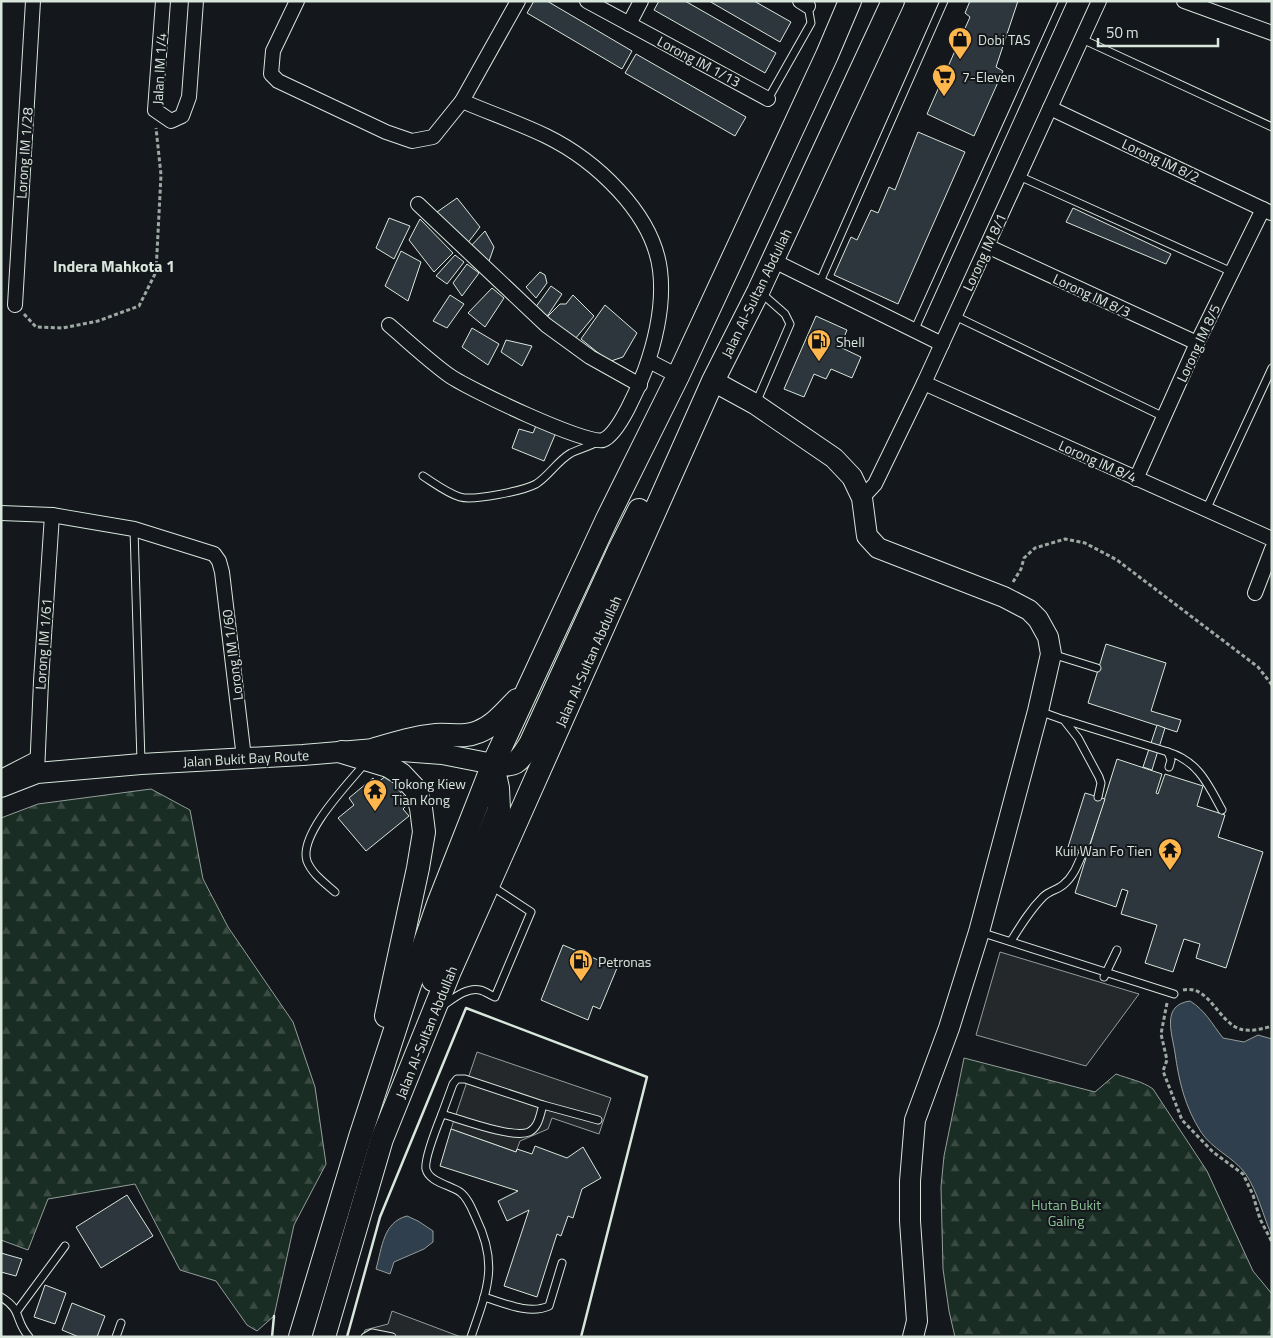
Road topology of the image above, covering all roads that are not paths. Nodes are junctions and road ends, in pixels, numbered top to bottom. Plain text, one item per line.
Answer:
1 (33, 1) edge
2 (163, 1) edge
3 (196, 1) edge
4 (518, 1) edge
5 (587, 1) edge
6 (641, 1) edge
7 (839, 1) edge
8 (850, 1) edge
9 (893, 1) edge
10 (944, 1) edge
11 (1063, 1) edge
12 (1099, 1) edge
13 (1184, 1) edge
14 (296, 2) edge
15 (804, 4) edge
16 (630, 24) junction
17 (1272, 33) edge
18 (1082, 39) junction
19 (828, 55) junction
20 (768, 99) joint
21 (462, 101) junction
22 (1050, 108) junction
23 (1272, 127) edge
24 (1019, 176) junction
25 (418, 204) dead end
26 (1268, 211) edge
27 (987, 246) junction
28 (772, 260) junction
29 (1232, 272) junction
30 (819, 284) junction
31 (758, 292) junction
32 (15, 304) road end
33 (955, 316) junction
34 (389, 325) dead end
35 (914, 331) junction
36 (1197, 343) junction
37 (942, 344) junction
38 (648, 361) junction
39 (1272, 368) edge
40 (678, 376) junction
41 (713, 381) junction
42 (924, 383) junction
43 (640, 385) junction
44 (755, 404) junction
45 (1164, 416) junction
46 (602, 440) junction
47 (423, 476) dead end
48 (1136, 479) junction
49 (862, 498) junction
50 (1206, 510) junction
51 (1, 513) edge
52 (52, 515) junction
53 (134, 530) junction
54 (1272, 538) edge
55 (1272, 549) edge
56 (1254, 593) dead end
57 (1051, 654) junction
58 (1097, 668) dead end
59 (528, 689) junction
60 (1038, 711) junction
61 (1064, 720) junction
62 (342, 752) joint
63 (1168, 752) junction
64 (372, 755) junction
65 (244, 758) junction
66 (141, 764) junction
67 (493, 764) junction
68 (37, 766) junction
69 (1169, 767) dead end
70 (1, 777) edge
71 (1, 787) edge
72 (1098, 797) dead end
73 (1222, 810) dead end
74 (1083, 852) dead end
75 (488, 884) junction
76 (335, 892) dead end
77 (979, 932) junction
78 (1012, 941) junction
79 (1117, 950) dead end
80 (1105, 975) junction
81 (1174, 994) road end
82 (434, 1013) junction
83 (543, 1104) junction
84 (442, 1114) junction
85 (598, 1120) dead end
86 (360, 1137) junction
87 (382, 1139) junction
88 (65, 1246) dead end
89 (562, 1263) dead end
90 (1, 1297) edge
91 (484, 1297) junction
92 (17, 1311) junction
93 (121, 1323) dead end
94 (29, 1337) edge
95 (116, 1337) edge
96 (300, 1337) edge
97 (324, 1337) edge
98 (366, 1337) edge
99 (392, 1337) edge
100 (471, 1337) edge
101 (913, 1337) edge

1 - 32 street, Lorong IM 1/28
2 - 3 street, Jalan IM 1/4
4 - 21 street
5 - 16 street, Lorong IM 1/13
6 - 16 street
7 - 19 street
8 - 19 main road, Jalan Al-Sultan Abdullah
9 - 28 main road, Jalan Al-Sultan Abdullah
10 - 30 lane
11 - 35 lane
12 - 18 street, Lorong IM 8/1
13 - 17 street
14 - 21 street
15 - 20 lane
16 - 20 street, Lorong IM 1/13
18 - 22 street, Lorong IM 8/1
18 - 23 lane
19 - 40 main road, Jalan Al-Sultan Abdullah
21 - 38 street
22 - 24 street, Lorong IM 8/1
22 - 26 street, Lorong IM 8/2
24 - 27 street, Lorong IM 8/1
24 - 29 lane
25 - 43 street
26 - 29 street, Lorong IM 8/5
27 - 33 street, Lorong IM 8/1
27 - 36 street, Lorong IM 8/3
28 - 30 street
28 - 31 main road, Jalan Al-Sultan Abdullah
29 - 36 street, Lorong IM 8/5
30 - 35 street
31 - 41 main road, Jalan Al-Sultan Abdullah
31 - 44 lane
33 - 37 street, Lorong IM 8/1
33 - 45 lane
34 - 46 street
35 - 37 street
36 - 45 street, Lorong IM 8/5
37 - 42 street, Lorong IM 8/1
38 - 40 street
38 - 43 street
39 - 50 lane
40 - 59 main road, Jalan Al-Sultan Abdullah
41 - 44 street
41 - 67 main road
41 - 75 main road, Jalan Al-Sultan Abdullah
42 - 48 street, Lorong IM 8/4
42 - 49 street, Lorong IM 8/1
43 - 46 street
44 - 49 street
45 - 48 street, Lorong IM 8/5
46 - 47 lane
48 - 50 street, Lorong IM 8/4
49 - 57 street
50 - 54 street, Lorong IM 8/4
51 - 52 street
52 - 53 street
52 - 68 street, Lorong IM 1/61
53 - 65 street, Lorong IM 1/60
53 - 66 lane
55 - 56 street
57 - 58 lane
57 - 60 street
59 - 64 main road
59 - 67 main road, Jalan Al-Sultan Abdullah
60 - 61 lane
60 - 77 street
61 - 63 lane
61 - 72 lane
62 - 64 main road
62 - 65 street, Jalan Bukit Bay Route
63 - 69 lane
63 - 73 lane
64 - 67 street
64 - 76 lane
64 - 86 main road
65 - 66 street, Jalan Bukit Bay Route
66 - 68 street, Jalan Bukit Bay Route
67 - 86 main road, Jalan Al-Sultan Abdullah
67 - 87 main road
68 - 70 street
68 - 71 street, Jalan Bukit Bay Route
74 - 78 lane
75 - 82 main road, Jalan Al-Sultan Abdullah
75 - 82 lane
77 - 78 lane
77 - 101 street
78 - 80 lane
79 - 80 lane
80 - 81 lane
82 - 87 main road, Jalan Al-Sultan Abdullah
83 - 84 lane
83 - 84 lane
83 - 85 lane
84 - 91 lane
86 - 96 main road, Jalan Al-Sultan Abdullah
87 - 97 main road, Jalan Al-Sultan Abdullah
88 - 92 lane
89 - 91 lane
90 - 92 lane
91 - 100 lane
92 - 94 lane
93 - 95 lane
98 - 99 lane

